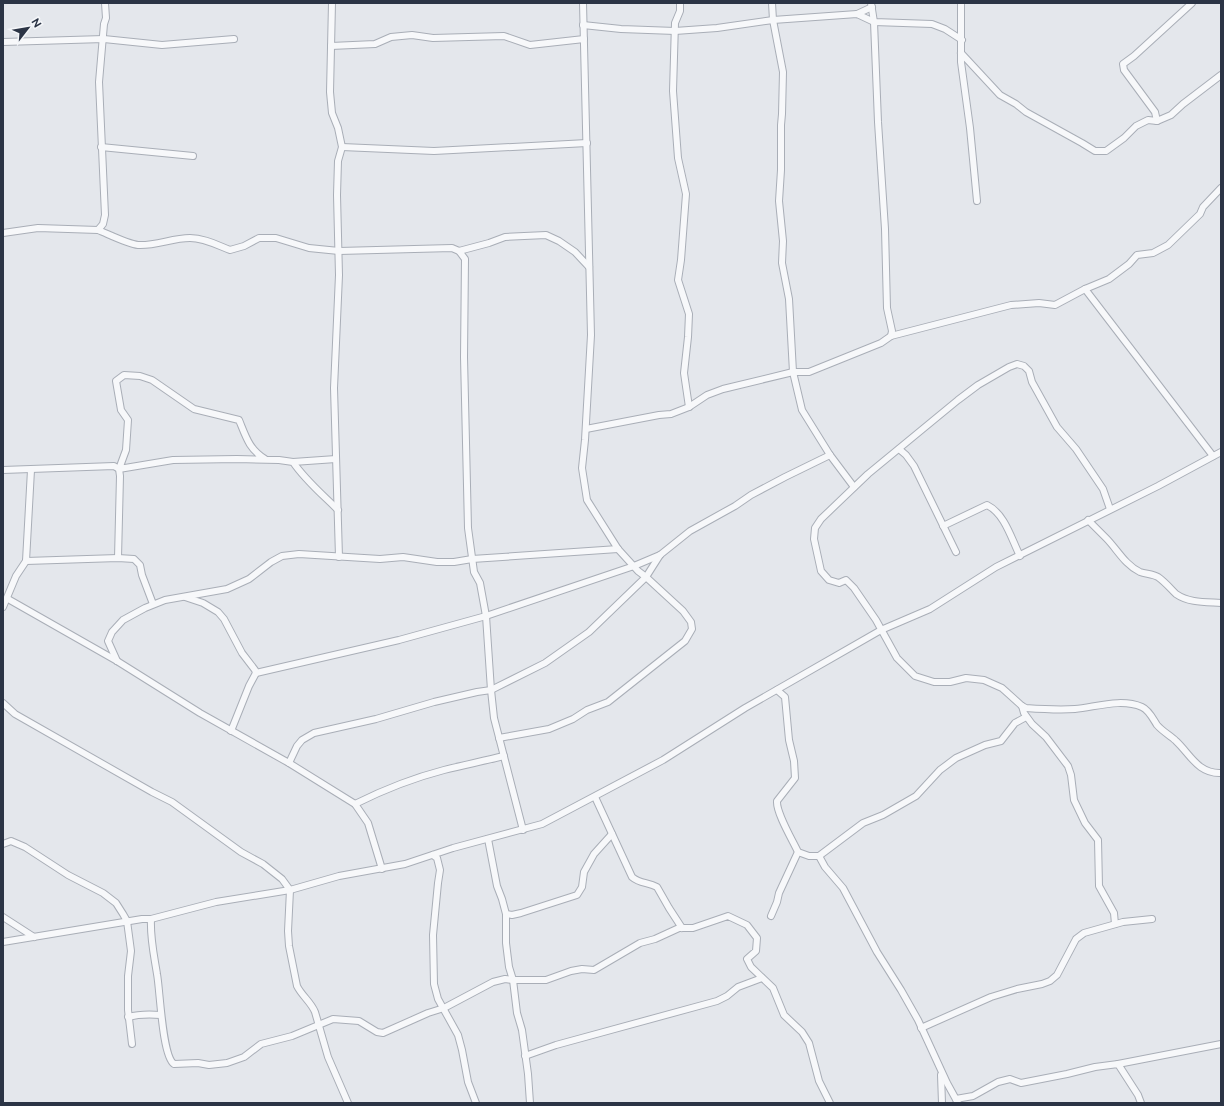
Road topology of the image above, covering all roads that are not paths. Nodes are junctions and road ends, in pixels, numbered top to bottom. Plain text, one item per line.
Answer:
1 (105, 3) edge
2 (332, 3) edge
3 (583, 3) edge
4 (680, 3) edge
5 (772, 3) edge
6 (961, 3) edge
7 (1192, 3) edge
8 (871, 5) edge
9 (857, 14) junction
10 (773, 20) junction
11 (874, 22) junction
12 (583, 25) junction
13 (675, 31) junction
14 (104, 39) junction
15 (234, 39) dead end
16 (584, 40) junction
17 (962, 40) junction
18 (3, 42) edge
19 (331, 46) junction
20 (961, 53) junction
21 (1221, 75) edge
22 (1157, 121) junction
23 (587, 143) junction
24 (102, 147) junction
25 (342, 147) junction
26 (193, 156) dead end
27 (1221, 188) edge
28 (977, 201) dead end
29 (98, 230) junction
30 (3, 233) edge
31 (339, 251) junction
32 (459, 251) junction
33 (589, 267) junction
34 (1085, 289) junction
35 (891, 336) junction
36 (793, 372) junction
37 (689, 407) junction
38 (586, 429) junction
39 (899, 449) junction
40 (1221, 452) edge
41 (830, 455) junction
42 (1213, 456) junction
43 (336, 459) junction
44 (265, 460) junction
45 (293, 462) junction
46 (3, 470) edge
47 (32, 470) junction
48 (119, 470) junction
49 (854, 487) junction
50 (1110, 509) junction
51 (338, 510) junction
52 (1088, 520) junction
53 (943, 526) junction
54 (618, 549) junction
55 (956, 552) dead end
56 (660, 555) junction
57 (1020, 556) junction
58 (339, 557) junction
59 (118, 558) junction
60 (472, 559) junction
61 (26, 561) junction
62 (634, 566) junction
63 (646, 577) junction
64 (184, 597) junction
65 (8, 599) junction
66 (1221, 603) edge
67 (153, 604) junction
68 (3, 607) edge
69 (486, 616) junction
70 (881, 630) junction
71 (117, 661) junction
72 (256, 673) junction
73 (491, 690) junction
74 (777, 690) junction
75 (3, 703) edge
76 (1022, 706) junction
77 (1026, 717) junction
78 (231, 731) junction
79 (499, 738) junction
80 (504, 756) junction
81 (289, 763) junction
82 (1221, 773) edge
83 (595, 797) junction
84 (355, 804) junction
85 (523, 830) junction
86 (612, 834) junction
87 (488, 839) junction
88 (3, 844) edge
89 (798, 852) junction
90 (433, 855) junction
91 (819, 856) junction
92 (382, 869) junction
93 (290, 890) junction
94 (506, 914) junction
95 (771, 916) dead end
96 (3, 917) edge
97 (151, 919) junction
98 (1152, 919) dead end
99 (127, 922) junction
100 (1115, 924) junction
101 (682, 928) junction
102 (34, 936) junction
103 (3, 942) edge
104 (762, 978) junction
105 (513, 980) junction
106 (444, 1008) junction
107 (161, 1015) junction
108 (128, 1017) junction
109 (318, 1025) junction
110 (921, 1028) junction
111 (132, 1044) dead end
112 (1221, 1044) edge
113 (525, 1056) junction
114 (1118, 1064) junction
115 (941, 1071) junction
116 (955, 1099) edge
117 (941, 1102) edge
118 (348, 1103) edge
119 (476, 1103) edge
120 (530, 1103) edge
121 (830, 1103) edge
122 (1141, 1103) edge

1 - 14 street
2 - 19 street
3 - 12 street
4 - 13 street
5 - 10 street
6 - 17 street
7 - 22 street
8 - 9 street
8 - 11 street
9 - 10 street
9 - 11 street
10 - 13 street
10 - 36 street
11 - 17 street
11 - 35 street
12 - 13 street
12 - 16 street
13 - 37 street
14 - 15 street
14 - 18 street
14 - 24 street
16 - 19 street
16 - 23 street
17 - 20 street
19 - 25 street
20 - 22 street
20 - 28 street
21 - 22 street
23 - 25 street
23 - 33 street
24 - 26 street
24 - 29 street
25 - 31 street
27 - 34 street
29 - 30 street
29 - 31 street
31 - 32 street
31 - 43 street
32 - 33 street
32 - 60 street
33 - 38 street
34 - 35 street
34 - 42 street
35 - 36 street
36 - 37 street
36 - 41 street
37 - 38 street
38 - 54 street
39 - 49 street
39 - 50 street
39 - 53 street
40 - 42 street
41 - 49 street
41 - 56 street
42 - 50 street
43 - 45 street
43 - 51 street
44 - 45 street
44 - 48 street
44 - 48 street
45 - 51 street
46 - 47 street
47 - 48 street
47 - 61 street
48 - 59 street
49 - 70 street
50 - 52 street
51 - 58 street
52 - 57 street
52 - 66 street
53 - 55 street
53 - 57 street
54 - 60 street
54 - 62 street
56 - 62 street
56 - 63 street
57 - 70 street
58 - 60 street
58 - 64 street
59 - 61 street
59 - 67 street
60 - 69 street
61 - 65 street
62 - 63 street
62 - 69 street
63 - 73 street
63 - 79 street
64 - 67 street
64 - 72 street
65 - 68 street
65 - 71 street
67 - 71 street
69 - 72 street
69 - 73 street
70 - 74 street
70 - 76 street
71 - 78 street
72 - 78 street
73 - 79 street
73 - 81 street
74 - 83 street
74 - 89 street
75 - 93 street
76 - 77 street
76 - 82 street
77 - 91 street
77 - 100 street
78 - 81 street
79 - 80 street
80 - 84 street
80 - 85 street
81 - 84 street
83 - 85 street
83 - 86 street
84 - 92 street
85 - 87 street
86 - 94 street
86 - 101 street
87 - 90 street
87 - 94 street
88 - 99 street
89 - 91 street
89 - 95 street
90 - 92 street
90 - 106 street
91 - 110 street
92 - 93 street
93 - 97 street
93 - 109 street
94 - 105 street
96 - 102 street
97 - 99 street
97 - 107 street
98 - 100 street
99 - 102 street
99 - 108 street
100 - 110 street
101 - 104 street
101 - 105 street
102 - 103 street
104 - 113 street
104 - 121 street
105 - 106 street
105 - 113 street
106 - 109 street
106 - 119 street
107 - 108 street
107 - 109 street
108 - 111 street
109 - 118 street
110 - 115 street
112 - 114 street
113 - 120 street
114 - 116 street
114 - 122 street
115 - 116 street
115 - 117 street
116 - 117 street

